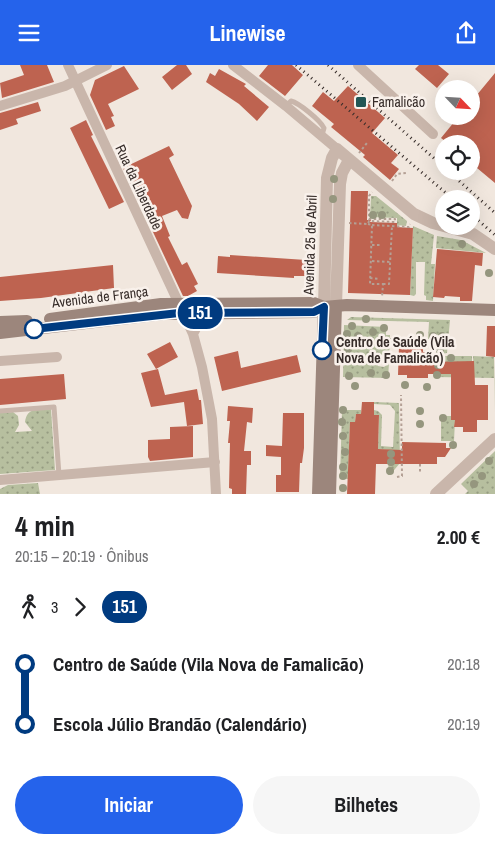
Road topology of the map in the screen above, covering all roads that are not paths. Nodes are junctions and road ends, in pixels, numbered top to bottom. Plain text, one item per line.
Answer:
1 (68, 65) edge
2 (107, 65) edge
3 (233, 65) edge
4 (358, 65) edge
5 (75, 81) junction
6 (0, 106) edge
7 (433, 134) dead end
8 (337, 149) junction
9 (350, 161) junction
10 (495, 249) edge
11 (323, 305) junction
12 (180, 310) junction
13 (495, 310) edge
14 (213, 313) junction
15 (0, 322) edge
16 (0, 333) edge
17 (193, 334) junction
18 (57, 357) dead end
19 (0, 361) edge
20 (328, 378) junction
21 (0, 411) edge
22 (495, 439) edge
23 (215, 462) junction
24 (59, 475) junction
25 (0, 480) edge
26 (325, 489) edge
27 (216, 494) edge
28 (436, 494) edge

1 - 5 street, Rua da Liberdade
2 - 5 street
3 - 8 street
4 - 7 street
5 - 6 street
5 - 12 street, Rua da Liberdade
8 - 9 street
8 - 11 street, Avenida 25 de Abril
9 - 10 street
9 - 11 street, Avenida 25 de Abril
11 - 12 main road, Avenida de França
11 - 13 main road
11 - 14 main road
11 - 20 main road, Avenida 25 de Abril
11 - 20 main road, Avenida 25 de Abril
12 - 14 main road
12 - 15 main road, Avenida de França
12 - 16 main road, Avenida de França
12 - 17 street, Rua da Liberdade
14 - 17 street
17 - 23 street, Rua da Liberdade
18 - 19 street
20 - 26 main road, Avenida 25 de Abril
21 - 24 lane
22 - 28 street
23 - 24 street
23 - 27 street, Rua da Liberdade
24 - 25 street

